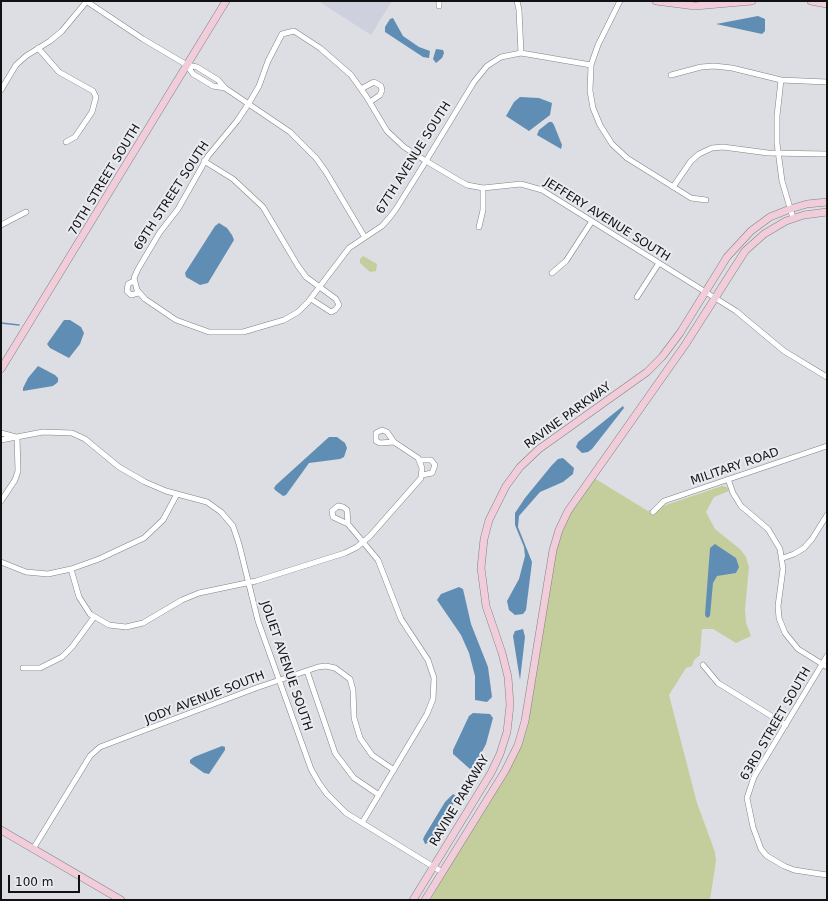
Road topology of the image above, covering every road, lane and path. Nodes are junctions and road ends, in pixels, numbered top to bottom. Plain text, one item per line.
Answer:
1 (86, 1) edge
2 (226, 1) edge
3 (517, 1) edge
4 (620, 1) edge
5 (656, 1) edge
6 (752, 1) edge
7 (811, 1) edge
8 (827, 4) edge
9 (288, 31) joint
10 (38, 48) junction
11 (521, 53) junction
12 (187, 65) junction
13 (591, 65) junction
14 (671, 75) dead end
15 (781, 80) junction
16 (827, 82) edge
17 (361, 89) junction
18 (1, 90) edge
19 (370, 102) junction
20 (249, 103) junction
21 (66, 142) dead end
22 (778, 154) junction
23 (827, 154) edge
24 (204, 161) junction
25 (426, 161) junction
26 (673, 187) junction
27 (483, 188) junction
28 (706, 200) dead end
29 (827, 202) edge
30 (790, 208) junction
31 (26, 212) dead end
32 (827, 212) edge
33 (792, 218) junction
34 (592, 221) junction
35 (1, 225) edge
36 (479, 227) dead end
37 (364, 236) junction
38 (659, 263) junction
39 (552, 273) dead end
40 (134, 281) junction
41 (320, 287) junction
42 (706, 292) junction
43 (138, 294) junction
44 (637, 297) dead end
45 (714, 297) junction
46 (311, 299) junction
47 (1, 369) edge
48 (827, 377) edge
49 (1, 433) edge
50 (17, 437) junction
51 (1, 440) edge
52 (394, 442) dead end
53 (827, 446) edge
54 (420, 460) junction
55 (422, 475) junction
56 (728, 479) junction
57 (177, 494) junction
58 (1, 501) edge
59 (653, 512) dead end
60 (827, 515) edge
61 (348, 524) dead end
62 (364, 542) junction
63 (783, 558) junction
64 (1, 562) edge
65 (71, 569) junction
66 (249, 583) junction
67 (94, 617) junction
68 (827, 656) edge
69 (703, 665) dead end
70 (825, 665) edge
71 (23, 668) dead end
72 (307, 671) junction
73 (280, 680) junction
74 (786, 725) junction
75 (394, 770) junction
76 (379, 795) junction
77 (362, 823) junction
78 (1, 826) edge
79 (1, 830) edge
80 (31, 847) junction
81 (434, 867) junction
82 (442, 872) junction
83 (827, 875) edge
84 (121, 900) edge
85 (413, 900) edge
86 (425, 900) edge

1 - 10 street
1 - 12 street
2 - 12 street, 70TH STREET SOUTH
3 - 11 street
4 - 13 street
5 - 6 street
7 - 8 street
9 - 17 street, JEFFERY AVENUE SOUTH
9 - 20 street, 69TH STREET SOUTH
10 - 18 street
10 - 21 street
11 - 13 street, 67TH AVENUE SOUTH
11 - 25 street, 67TH AVENUE SOUTH
12 - 20 street
12 - 47 street, 70TH STREET SOUTH
13 - 26 street
14 - 15 street
15 - 16 street
15 - 22 street
17 - 19 street, JEFFERY AVENUE SOUTH
17 - 19 street
19 - 25 street, JEFFERY AVENUE SOUTH
20 - 24 street, 69TH STREET SOUTH
20 - 37 street
22 - 23 street
22 - 26 street
22 - 30 street
24 - 40 street, 69TH STREET SOUTH
24 - 41 street
25 - 27 street, JEFFERY AVENUE SOUTH
25 - 37 street, 67TH AVENUE SOUTH
26 - 28 street
27 - 34 street, JEFFERY AVENUE SOUTH
27 - 36 street
29 - 30 street, RAVINE PARKWAY
30 - 33 street
30 - 42 street, RAVINE PARKWAY
31 - 35 street
32 - 33 street, RAVINE PARKWAY
33 - 45 street, RAVINE PARKWAY
34 - 38 street, JEFFERY AVENUE SOUTH
34 - 39 street
37 - 41 street, 67TH AVENUE SOUTH
38 - 42 street, JEFFERY AVENUE SOUTH
38 - 44 street
40 - 43 street
40 - 43 street, 67TH AVENUE SOUTH
41 - 46 street, 67TH AVENUE SOUTH
41 - 46 street
42 - 45 street, JEFFERY AVENUE SOUTH
42 - 81 street, RAVINE PARKWAY
43 - 46 street, 67TH AVENUE SOUTH
45 - 48 street, JEFFERY AVENUE SOUTH
45 - 82 street, RAVINE PARKWAY
49 - 50 street, JOLIET AVENUE SOUTH
50 - 51 street, JOLIET AVENUE SOUTH
50 - 57 street, JOLIET AVENUE SOUTH
50 - 58 street
52 - 54 street
53 - 56 street, MILITARY ROAD
54 - 55 street
54 - 55 street
55 - 62 street
56 - 59 street, MILITARY ROAD
56 - 63 street
57 - 65 street
57 - 66 street, JOLIET AVENUE SOUTH
60 - 63 street
61 - 62 street
62 - 66 street
62 - 75 street
63 - 70 street
64 - 65 street
65 - 67 street
66 - 67 street
66 - 73 street, JOLIET AVENUE SOUTH
67 - 71 street
68 - 70 street, 63RD STREET SOUTH
69 - 74 street
70 - 74 street, 63RD STREET SOUTH
72 - 73 street, JODY AVENUE SOUTH
72 - 75 street, JODY AVENUE SOUTH
72 - 76 street
73 - 77 street, JOLIET AVENUE SOUTH
73 - 80 street, JODY AVENUE SOUTH
74 - 83 street, 63RD STREET SOUTH
75 - 76 street
76 - 77 street
77 - 81 street, JOLIET AVENUE SOUTH
78 - 80 street
79 - 80 street
80 - 84 street
81 - 82 street, JOLIET AVENUE SOUTH
81 - 85 street, RAVINE PARKWAY
82 - 86 street, RAVINE PARKWAY

